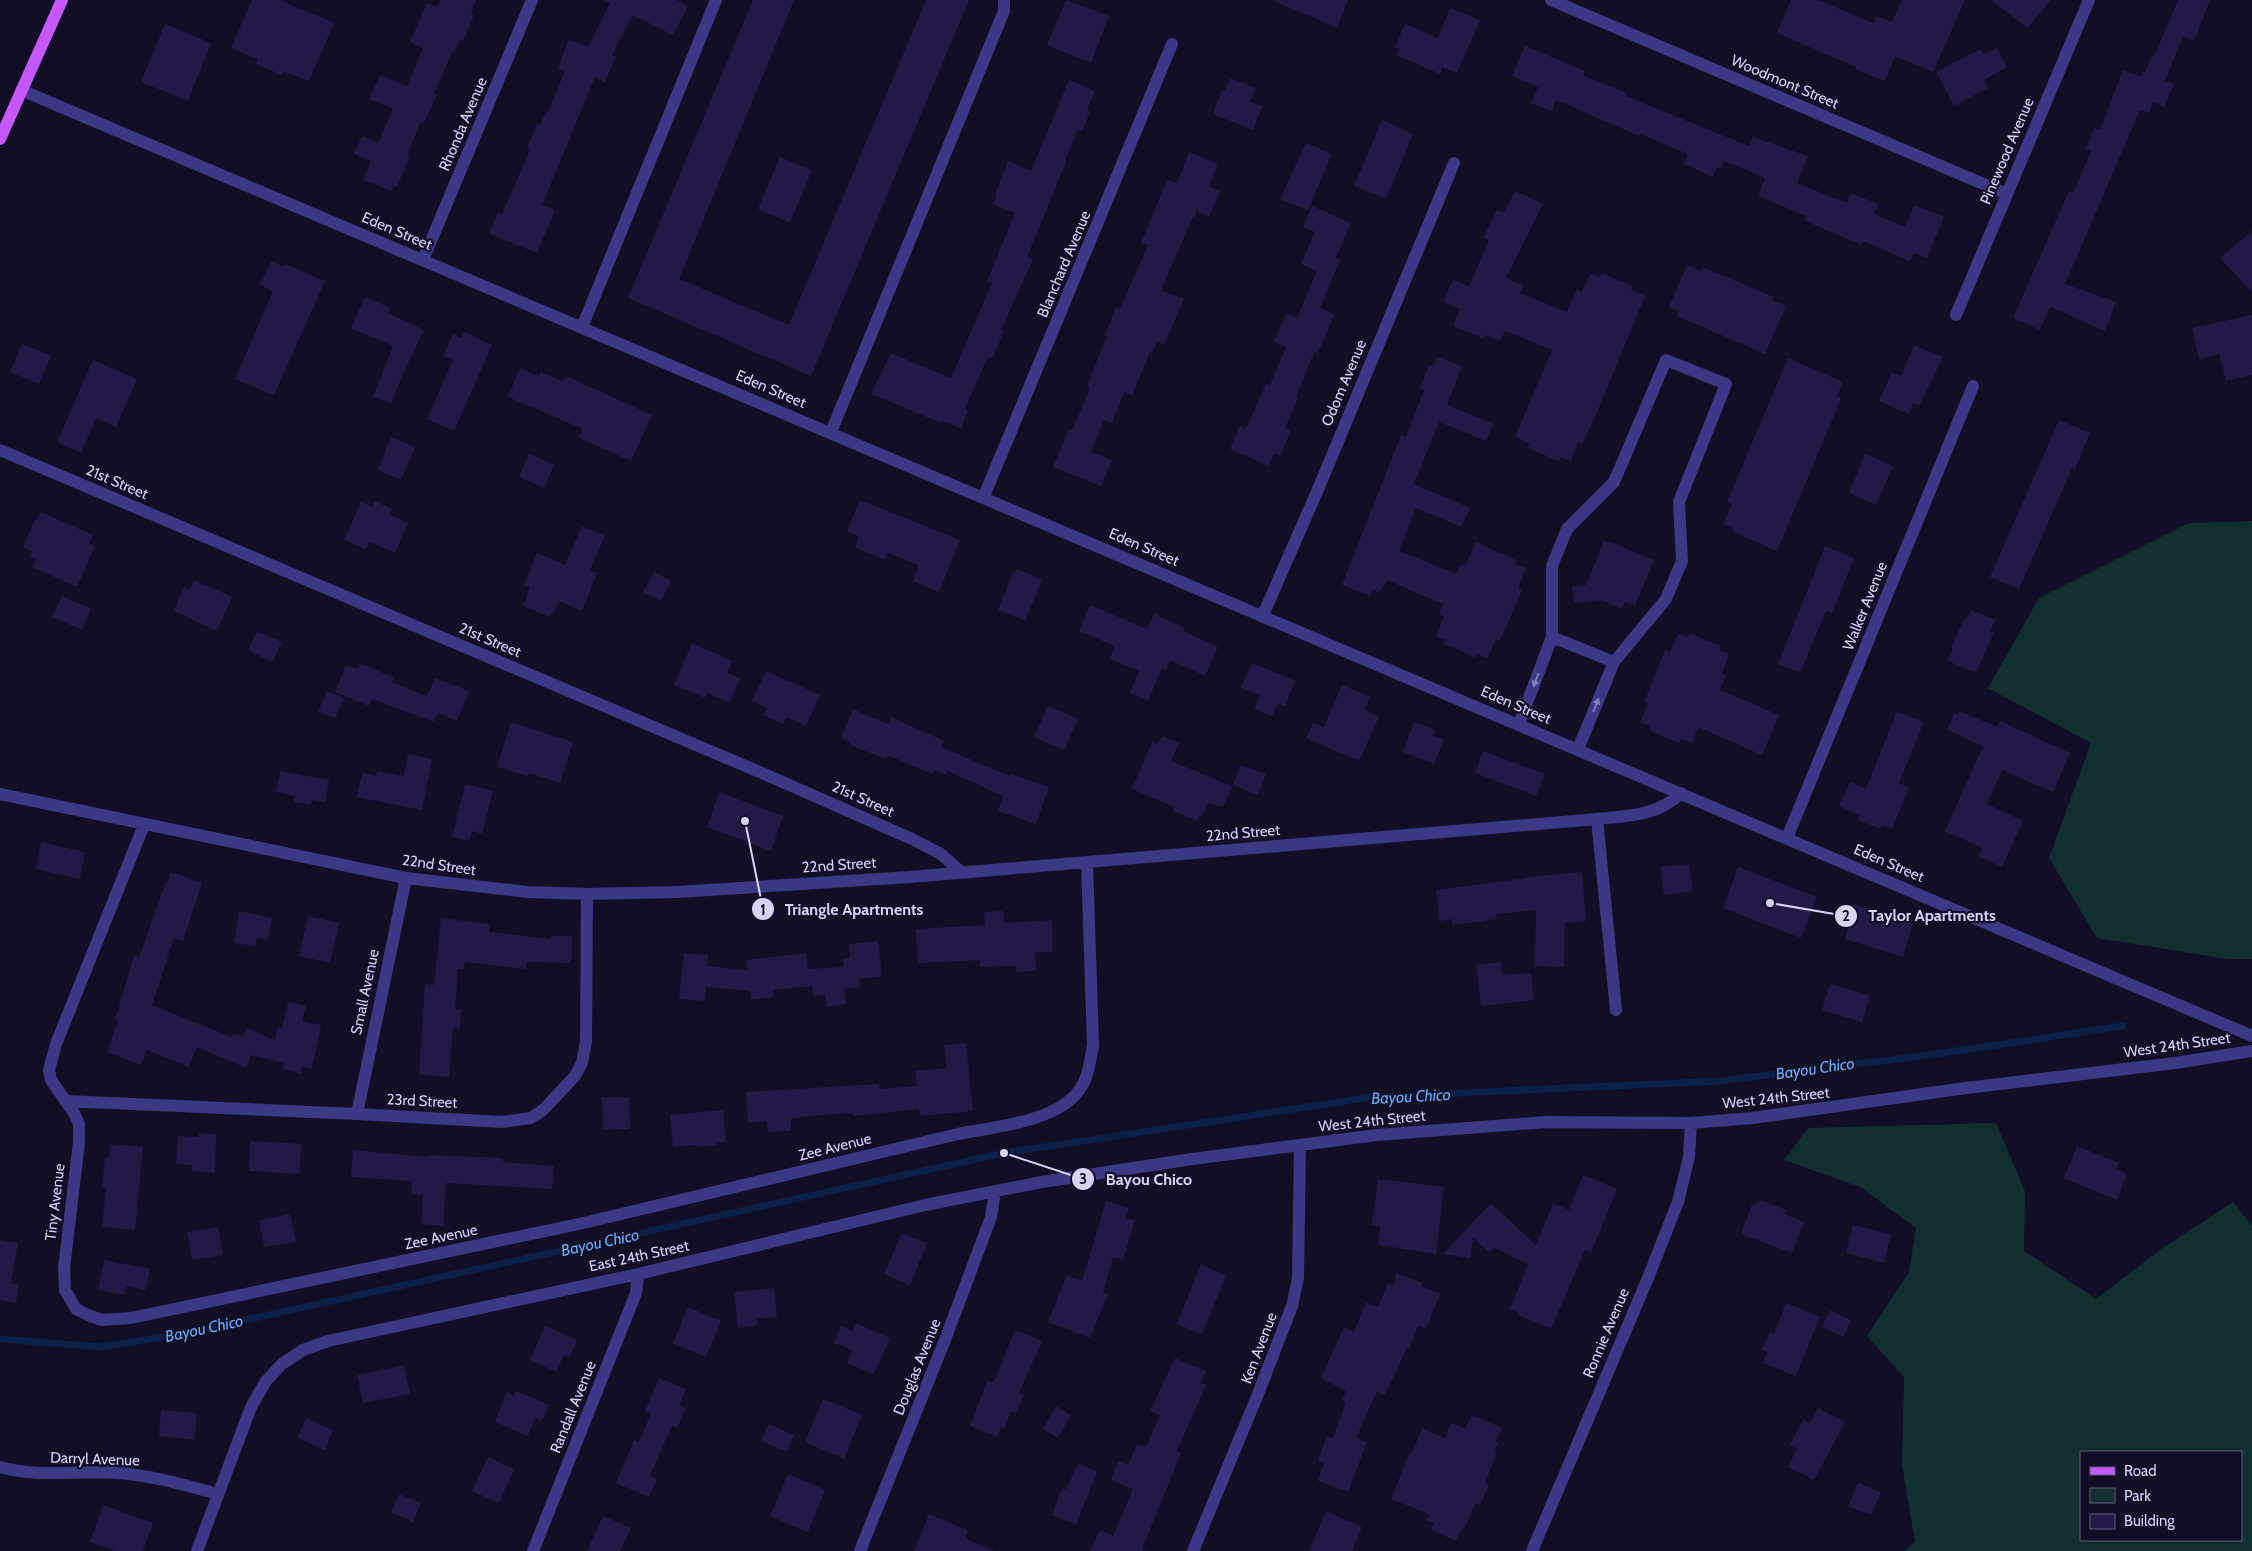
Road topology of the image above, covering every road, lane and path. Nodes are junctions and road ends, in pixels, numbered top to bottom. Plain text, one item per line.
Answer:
1 (62, 0) edge
2 (532, 0) edge
3 (716, 0) edge
4 (1004, 0) edge
5 (1551, 0) edge
6 (2089, 0) edge
7 (1172, 44) dead end
8 (21, 90) junction
9 (0, 139) edge
10 (1454, 163) dead end
11 (2007, 194) junction
12 (423, 260) junction
13 (1956, 315) dead end
14 (582, 327) junction
15 (1973, 386) dead end
16 (831, 432) junction
17 (0, 450) edge
18 (984, 496) junction
19 (1263, 615) junction
20 (1552, 637) junction
21 (1614, 662) junction
22 (1519, 724) junction
23 (1578, 749) junction
24 (1681, 793) junction
25 (0, 794) edge
26 (1597, 819) junction
27 (144, 825) junction
28 (1787, 838) junction
29 (1087, 862) junction
30 (960, 872) junction
31 (406, 878) junction
32 (587, 894) junction
33 (1616, 1010) dead end
34 (2252, 1036) edge
35 (2252, 1051) edge
36 (66, 1101) junction
37 (357, 1114) junction
38 (1691, 1123) junction
39 (1300, 1145) junction
40 (1152, 1165) joint
41 (995, 1191) junction
42 (366, 1269) joint
43 (638, 1274) junction
44 (0, 1467) edge
45 (218, 1494) junction
46 (197, 1551) edge
47 (533, 1551) edge
48 (860, 1551) edge
49 (1193, 1551) edge
50 (1532, 1551) edge

1 - 8 main road
2 - 12 street, Rhonda Avenue
3 - 14 street
4 - 16 street
5 - 11 street, Woodmont Street
6 - 11 street, Pinewood Avenue
7 - 18 street, Blanchard Avenue
8 - 9 main road
8 - 12 street, Eden Street
10 - 19 street, Odom Avenue
11 - 13 street, Pinewood Avenue
12 - 14 street, Eden Street
14 - 16 street, Eden Street
15 - 28 street, Walker Avenue
16 - 18 street, Eden Street
17 - 30 street, 21st Street
18 - 19 street, Eden Street
19 - 22 street, Eden Street
20 - 21 street
20 - 21 street
20 -> 22 street
23 -> 21 street
22 - 23 street, Eden Street
23 - 24 street, Eden Street
24 - 26 street, 22nd Street
24 - 28 street, Eden Street
25 - 27 street, 22nd Street
26 - 29 street, 22nd Street
26 - 33 street
27 - 31 street, 22nd Street
27 - 36 street, Tiny Avenue
28 - 34 street, Eden Street
29 - 30 street, 22nd Street
29 - 42 street, Zee Avenue
30 - 32 street, 22nd Street
31 - 32 street, 22nd Street
31 - 37 street, Small Avenue
32 - 37 street, 23rd Street
35 - 38 street, West 24th Street
36 - 37 street, 23rd Street
36 - 42 street, Tiny Avenue
38 - 39 street, West 24th Street
38 - 50 street, Ronnie Avenue
39 - 40 street, West 24th Street
39 - 49 street, Ken Avenue
40 - 41 street, East 24th Street
41 - 43 street, East 24th Street
41 - 48 street, Douglas Avenue
43 - 45 street, East 24th Street
43 - 47 street, Randall Avenue
44 - 45 street, Darryl Avenue
45 - 46 street, East 24th Street

